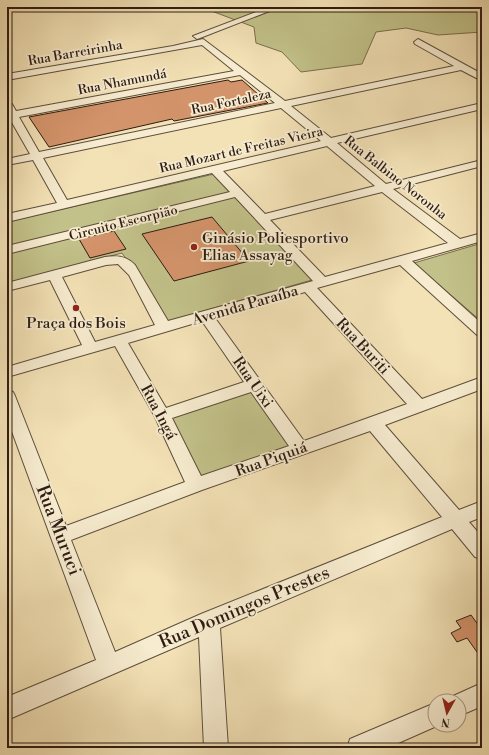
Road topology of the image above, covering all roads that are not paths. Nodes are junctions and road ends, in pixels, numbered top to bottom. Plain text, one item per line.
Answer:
1 (276, 7) edge
2 (237, 23) junction
3 (200, 40) junction
4 (418, 42) dead end
5 (462, 67) junction
6 (242, 72) junction
7 (7, 77) edge
8 (482, 78) edge
9 (7, 104) edge
10 (283, 104) junction
11 (482, 106) edge
12 (10, 115) edge
13 (330, 143) junction
14 (36, 156) junction
15 (7, 162) edge
16 (482, 163) edge
17 (216, 170) junction
18 (384, 188) junction
19 (238, 193) junction
20 (64, 205) junction
21 (7, 218) edge
22 (264, 218) junction
23 (482, 237) edge
24 (458, 244) junction
25 (7, 250) edge
26 (402, 259) junction
27 (54, 275) junction
28 (315, 285) junction
29 (7, 287) edge
30 (206, 316) junction
31 (164, 327) junction
32 (482, 332) edge
33 (119, 340) junction
34 (92, 348) junction
35 (7, 372) edge
36 (482, 382) edge
37 (254, 385) junction
38 (7, 396) edge
39 (418, 405) junction
40 (162, 415) junction
41 (373, 423) junction
42 (300, 449) junction
43 (196, 485) junction
44 (482, 509) edge
45 (456, 519) junction
46 (61, 536) junction
47 (482, 551) edge
48 (209, 621) junction
49 (109, 665) junction
50 (482, 694) edge
51 (467, 701) edge
52 (7, 709) edge
53 (427, 718) edge
54 (216, 748) edge
55 (359, 748) edge

1 - 2 street, Rua Barreirinha
2 - 3 street, Rua Barreirinha
2 - 3 street, Rua Barreirinha
3 - 6 street, Rua Balbino Noronha
3 - 7 street, Rua Barreirinha
4 - 5 street
5 - 8 street
5 - 10 street, Rua Fortaleza
6 - 10 street, Rua Balbino Noronha
6 - 12 street, Rua Nhamundá
9 - 12 street
10 - 13 street, Rua Balbino Noronha
10 - 14 street, Rua Fortaleza
11 - 13 street, Rua Mozart de Freitas Vieira
12 - 14 street
13 - 17 street, Rua Mozart de Freitas Vieira
13 - 18 street, Rua Balbino Noronha
14 - 15 street, Rua Fortaleza
14 - 20 street
16 - 18 street
17 - 19 street, Rua Buriti
17 - 20 street, Rua Mozart de Freitas Vieira
18 - 22 street
18 - 24 street, Rua Balbino Noronha
19 - 22 street, Rua Buriti
19 - 25 street, Circuito Escorpião
20 - 21 street, Rua Mozart de Freitas Vieira
22 - 28 street, Rua Buriti
23 - 24 street, Avenida Paraíba
24 - 26 street, Avenida Paraíba
26 - 28 street, Avenida Paraíba
26 - 32 street
27 - 29 street
27 - 31 street
27 - 34 street
28 - 30 street, Avenida Paraíba
28 - 39 street, Rua Buriti
30 - 31 street, Avenida Paraíba
30 - 37 street, Rua Uixi
31 - 33 street, Avenida Paraíba
33 - 34 street, Avenida Paraíba
33 - 40 street, Rua Ingá
34 - 35 street, Avenida Paraíba
36 - 39 street, Rua Piquiá
37 - 40 street
37 - 42 street, Rua Uixi
38 - 46 street, Rua Muruci
39 - 41 street, Rua Piquiá
40 - 43 street, Rua Ingá
41 - 42 street, Rua Piquiá
41 - 45 street
42 - 43 street, Rua Piquiá
43 - 46 street, Rua Piquiá
44 - 45 street, Rua Domingos Prestes
45 - 47 street
45 - 48 street, Rua Domingos Prestes
46 - 49 street, Rua Muruci
48 - 49 street, Rua Domingos Prestes
48 - 54 street
49 - 52 street, Rua Domingos Prestes
50 - 51 street
53 - 55 street

